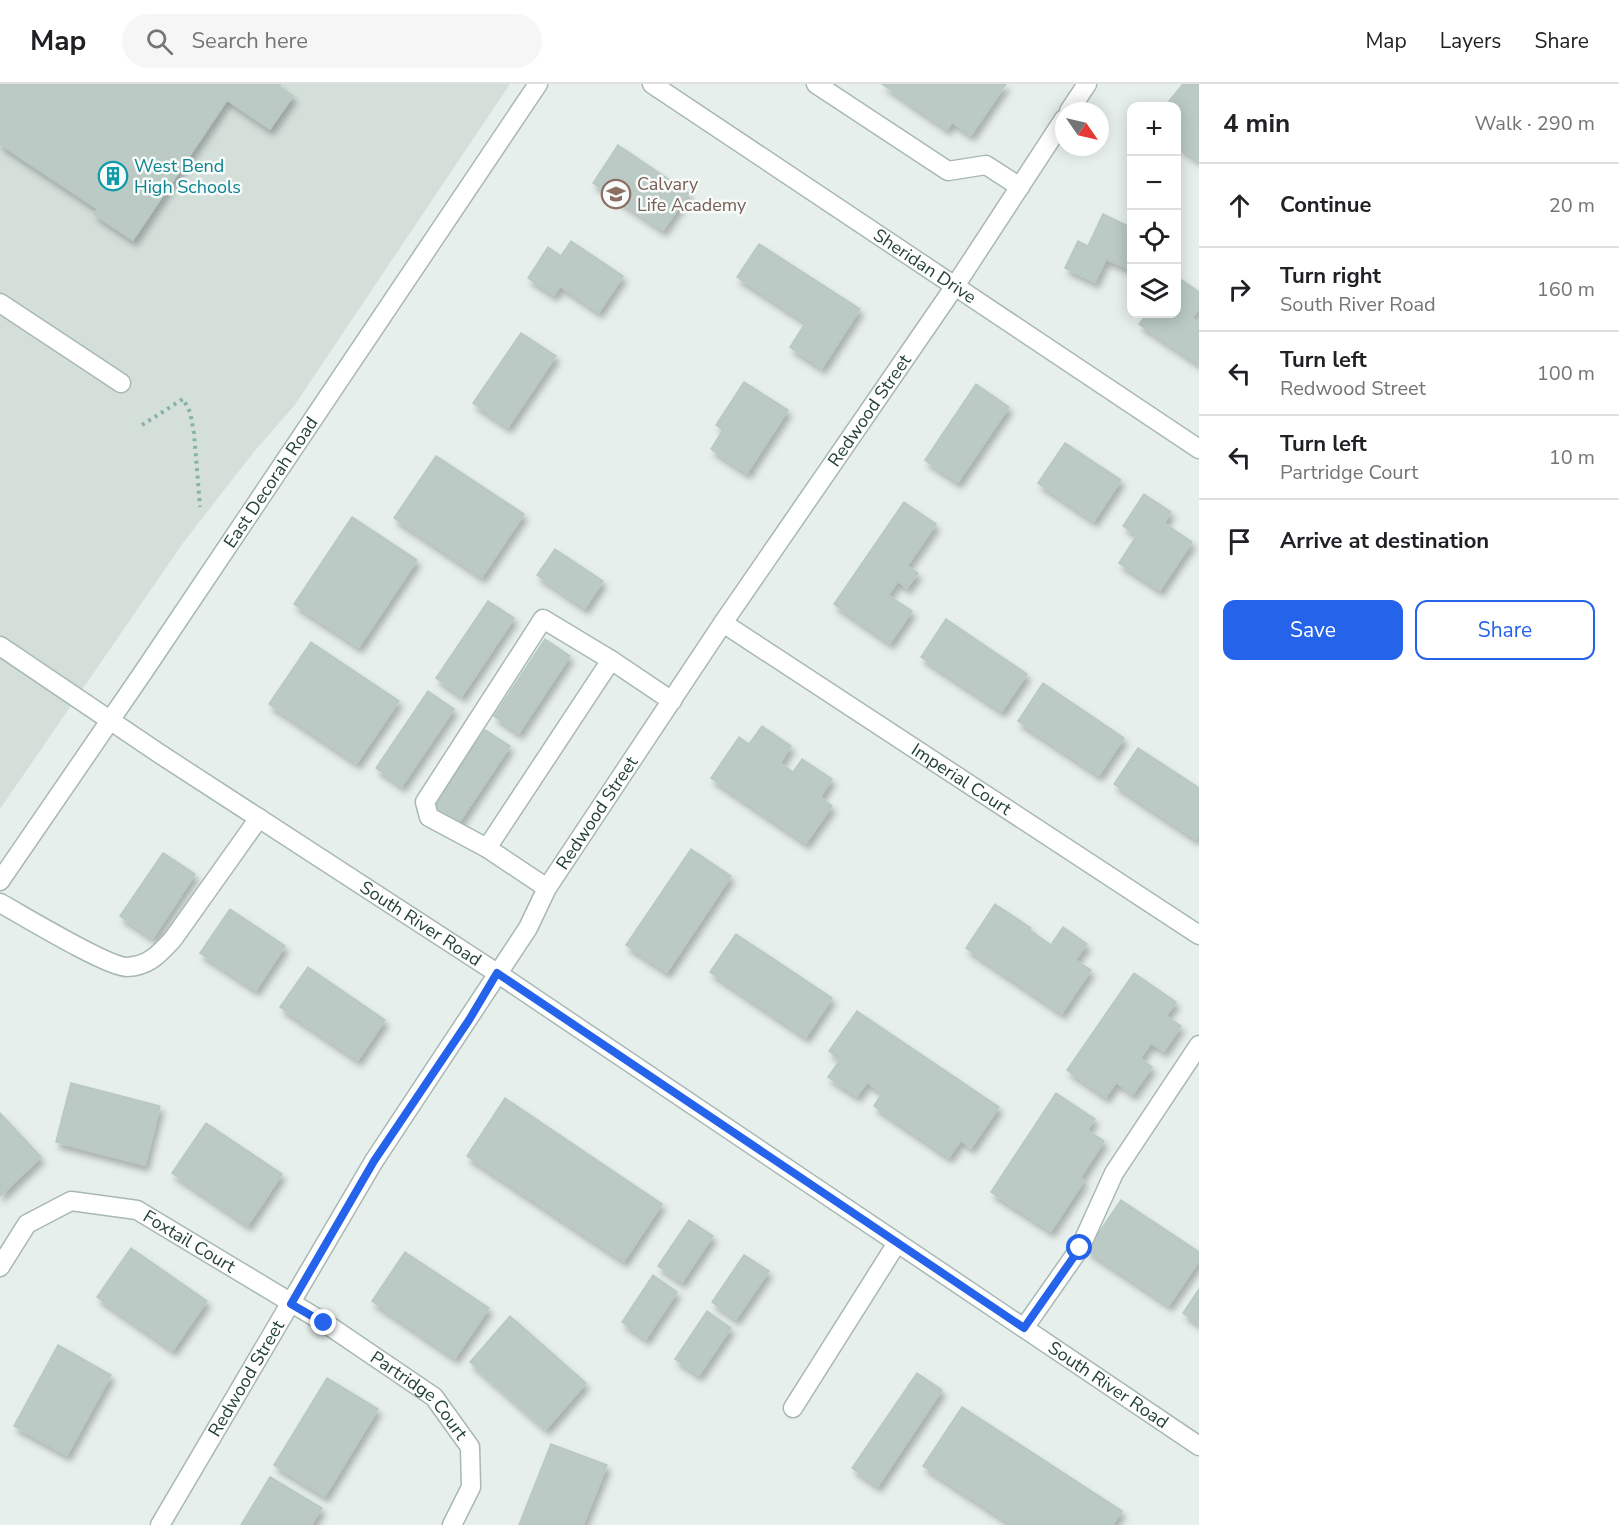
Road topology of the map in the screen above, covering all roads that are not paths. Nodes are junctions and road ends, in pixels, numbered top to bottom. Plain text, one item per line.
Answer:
1 (538, 84) edge
2 (652, 84) edge
3 (816, 84) edge
4 (1087, 84) edge
5 (1075, 102) edge
6 (1055, 133) edge
7 (1020, 186) junction
8 (954, 286) junction
9 (0, 303) edge
10 (121, 383) dead end
11 (1199, 449) edge
12 (723, 623) junction
13 (0, 646) edge
14 (611, 660) junction
15 (672, 701) junction
16 (110, 720) junction
17 (259, 818) junction
18 (487, 849) junction
19 (0, 881) edge
20 (547, 888) junction
21 (0, 903) edge
22 (1199, 934) edge
23 (497, 973) junction
24 (1199, 1045) edge
25 (897, 1243) junction
26 (0, 1266) edge
27 (291, 1304) junction
28 (1024, 1328) junction
29 (793, 1408) dead end
30 (1199, 1446) edge
31 (160, 1525) edge
32 (452, 1525) edge

1 - 16 street, East Decorah Road
2 - 8 street, Sheridan Drive
3 - 7 street
4 - 5 street
6 - 7 street, Redwood Street
7 - 8 street, Redwood Street
8 - 11 street, Sheridan Drive
8 - 12 street, Redwood Street
9 - 10 street
12 - 15 street, Redwood Street
12 - 22 street, Imperial Court
13 - 16 street, South River Road
14 - 15 street
14 - 18 street
14 - 18 street
15 - 20 street, Redwood Street
16 - 17 street, South River Road
16 - 19 street, East Decorah Road
17 - 21 street
17 - 23 street, South River Road
18 - 20 street
20 - 23 street, Redwood Street
23 - 25 street, South River Road
23 - 27 street, Redwood Street
24 - 28 street
25 - 28 street, South River Road
25 - 29 street
26 - 27 street, Foxtail Court
27 - 31 street, Redwood Street
27 - 32 street, Partridge Court
28 - 30 street, South River Road

